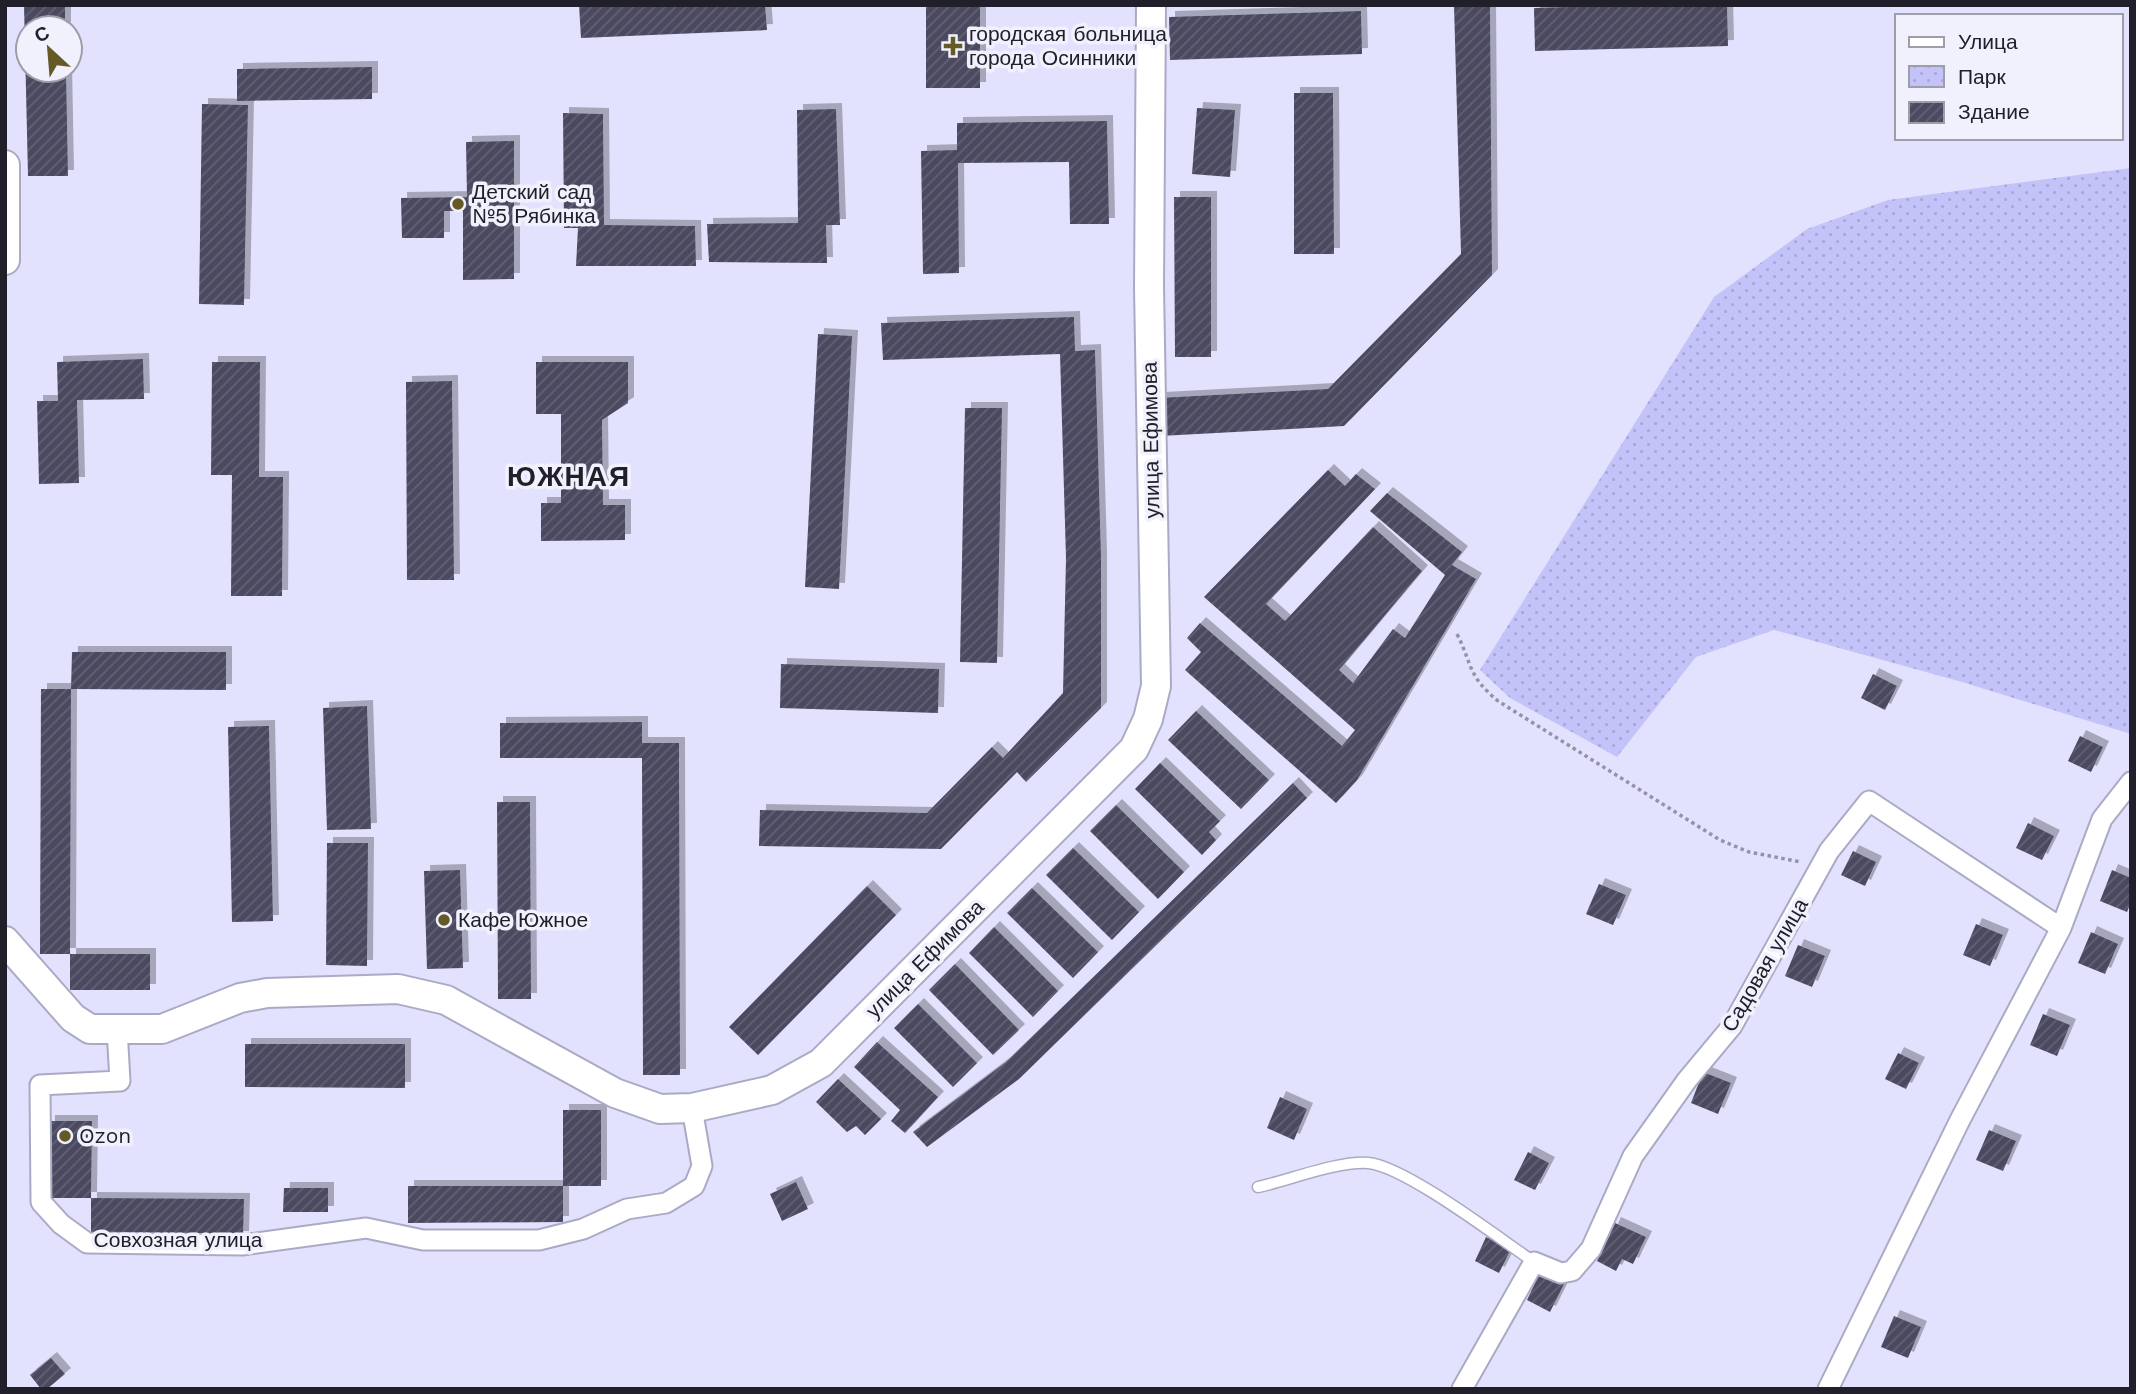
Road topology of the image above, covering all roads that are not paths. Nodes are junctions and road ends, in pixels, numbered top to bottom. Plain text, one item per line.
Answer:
1 (1152, 5) edge
2 (5, 165) edge
3 (5, 260) edge
4 (2131, 782) edge
5 (2061, 929) junction
6 (5, 942) edge
7 (117, 1029) junction
8 (692, 1108) junction
9 (1258, 1187) dead end
10 (1534, 1262) junction
11 (1462, 1389) edge
12 (1828, 1389) edge

1 - 8 street, улица Ефимова
2 - 3 street
4 - 5 street
5 - 10 street, Садовая улица
5 - 12 street
6 - 7 street, улица Ефимова
7 - 8 street, улица Ефимова
7 - 8 street, Совхозная улица
9 - 10 lane
10 - 11 street

